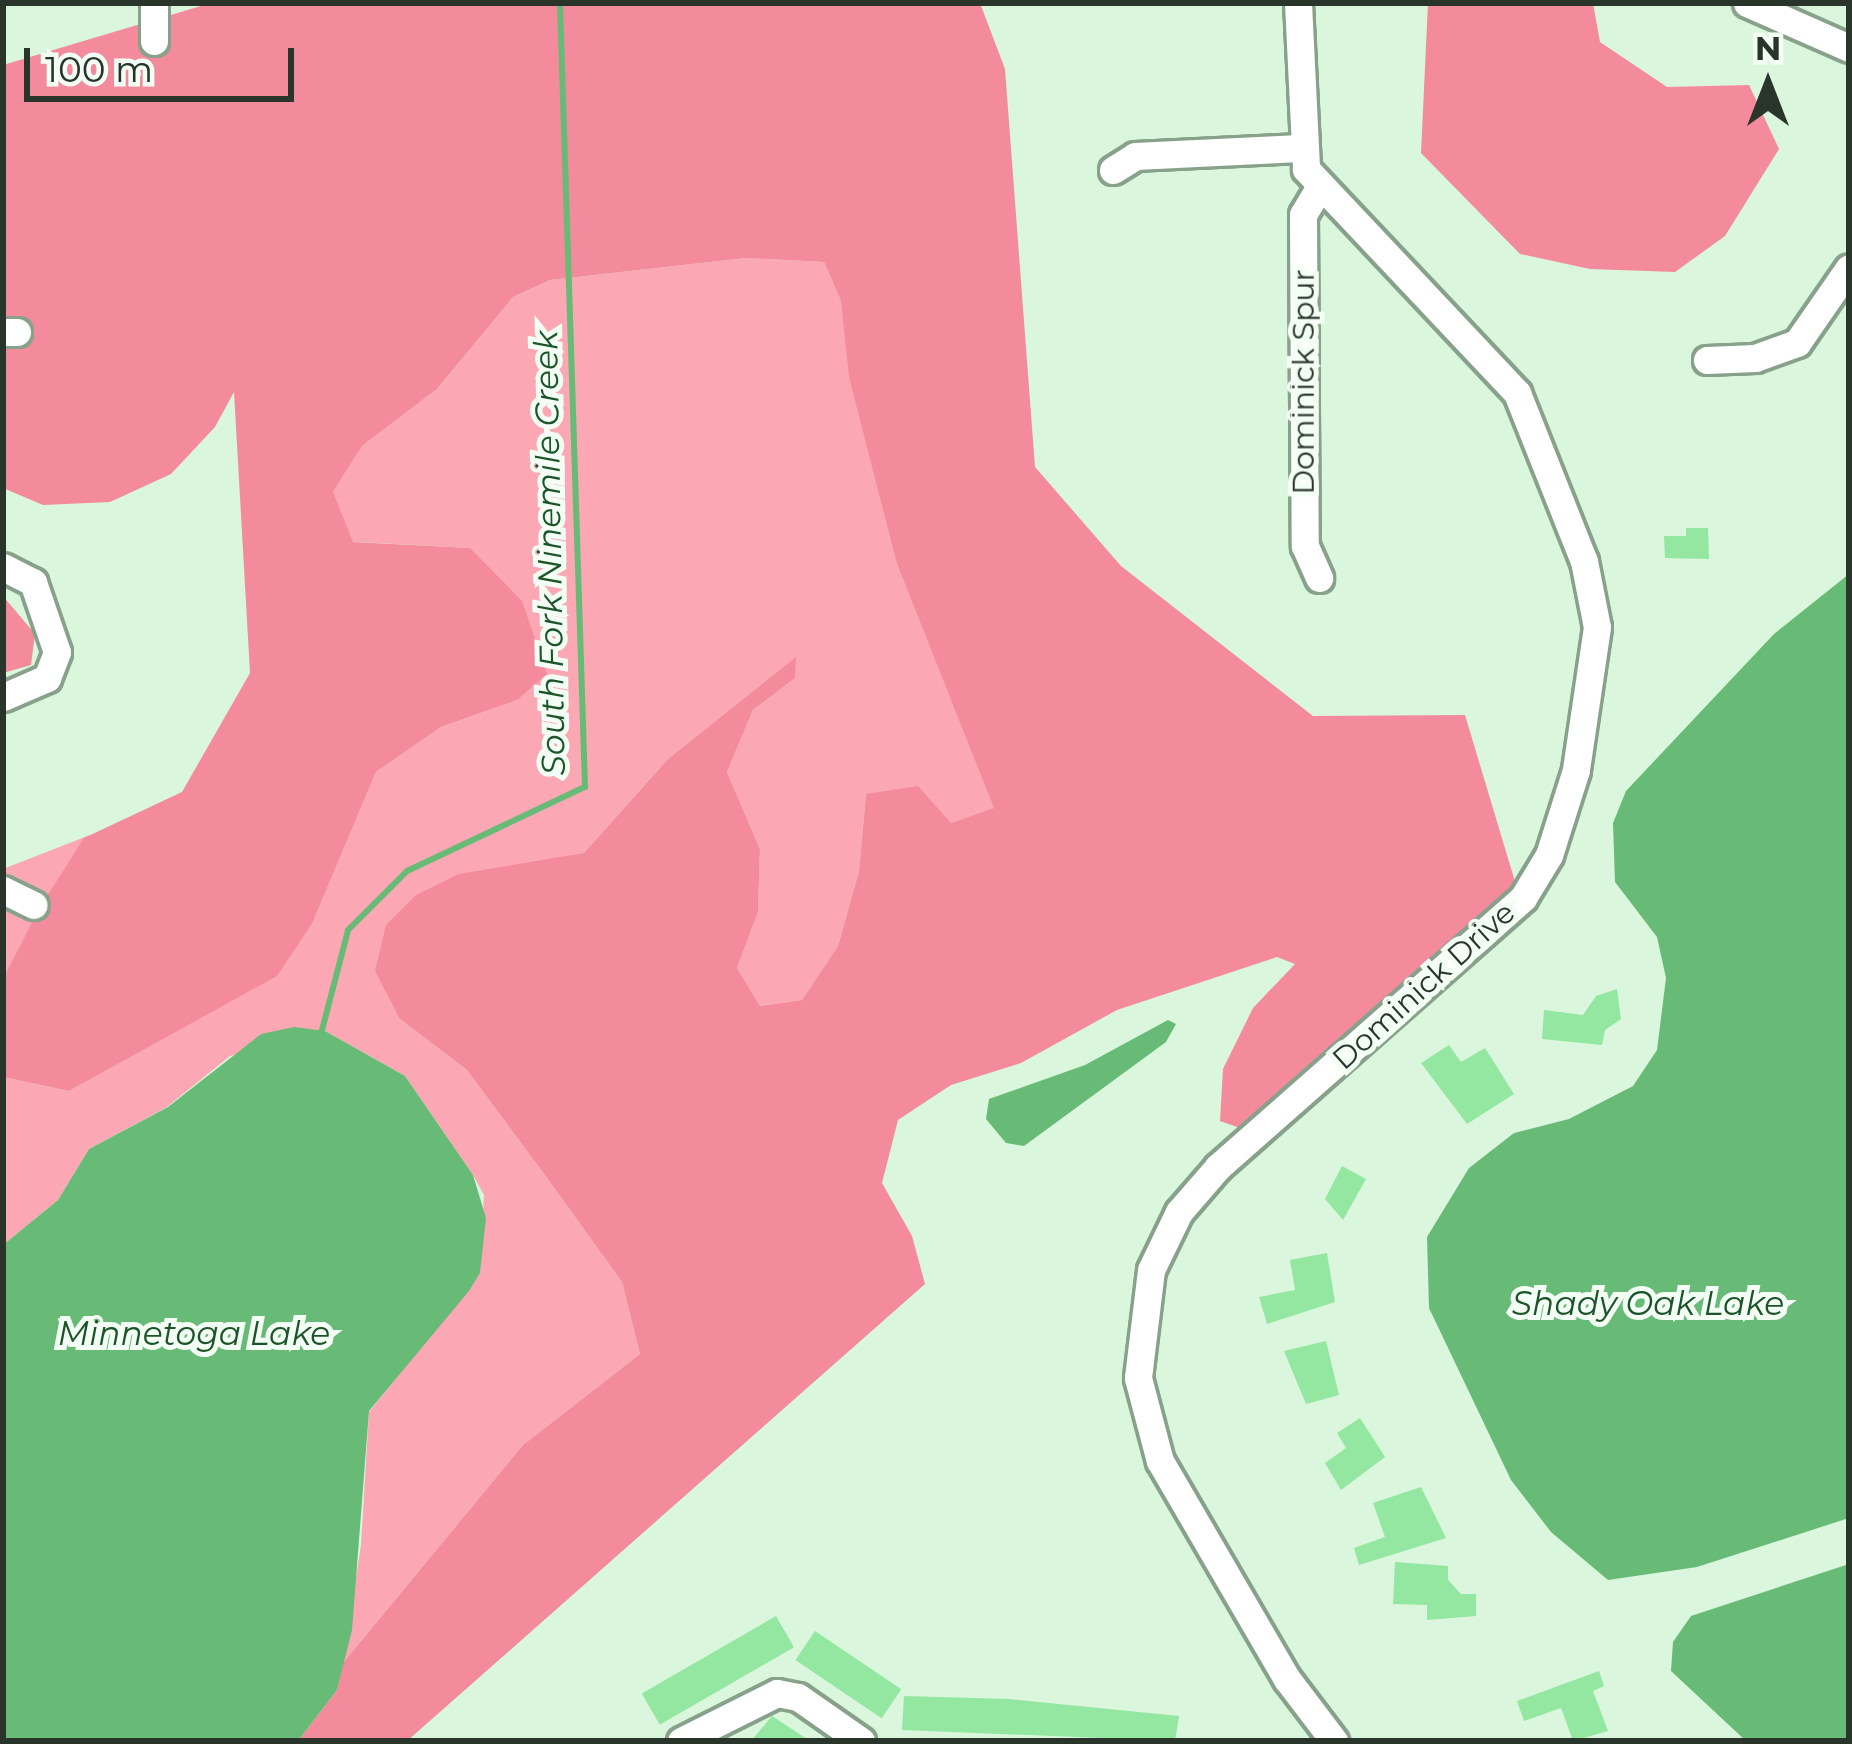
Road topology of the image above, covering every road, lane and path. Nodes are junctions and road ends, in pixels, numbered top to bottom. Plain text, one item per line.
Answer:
1 (154, 3) edge
2 (1298, 3) edge
3 (1748, 3) edge
4 (154, 41) dead end
5 (1849, 48) edge
6 (1300, 148) junction
7 (1114, 170) dead end
8 (1319, 188) junction
9 (1849, 268) edge
10 (1707, 360) dead end
11 (3, 567) edge
12 (1319, 578) dead end
13 (3, 697) edge
14 (3, 890) edge
15 (34, 904) dead end
16 (1322, 1737) edge
17 (681, 1741) edge
18 (861, 1741) edge

1 - 4 street
2 - 6 street, Dominick Drive
3 - 5 street
6 - 7 street
6 - 8 street, Dominick Drive
8 - 12 street, Dominick Spur
8 - 16 street, Dominick Drive
9 - 10 street
11 - 13 street
14 - 15 street
17 - 18 street

